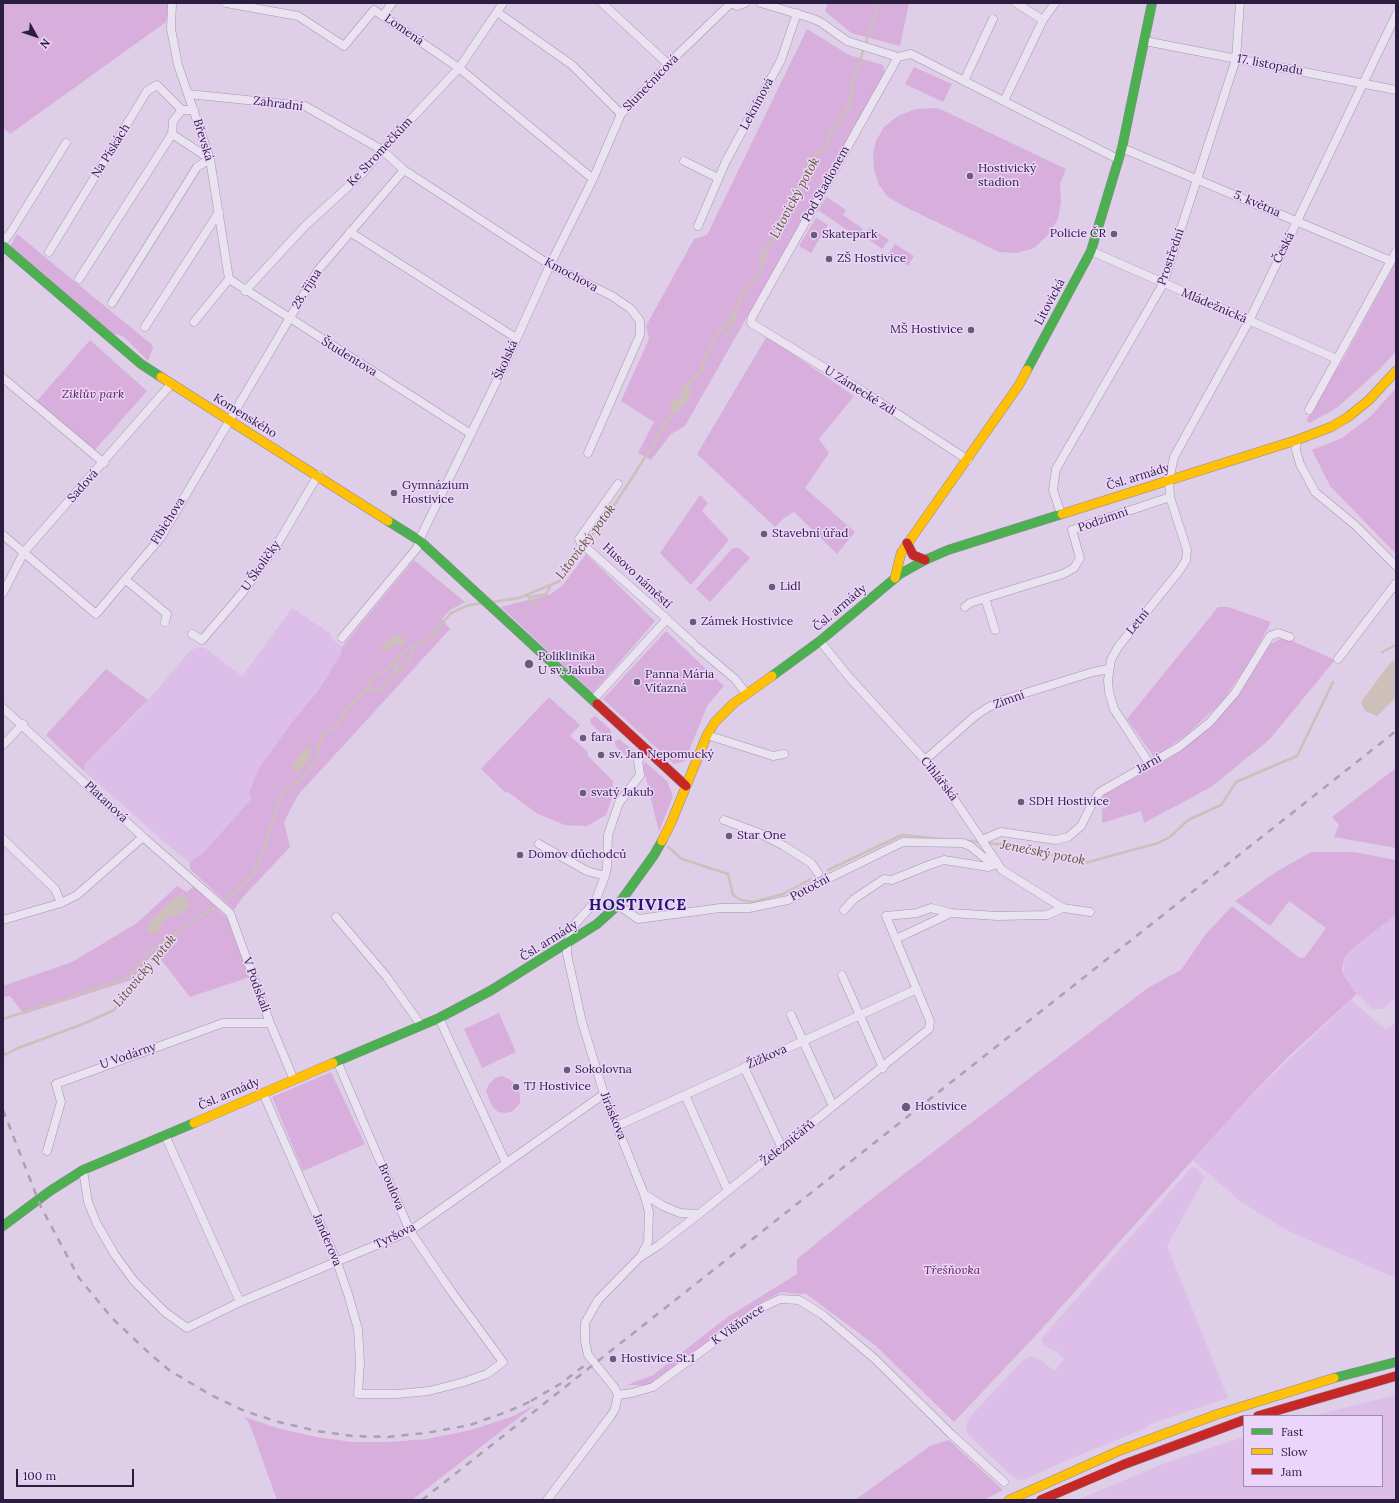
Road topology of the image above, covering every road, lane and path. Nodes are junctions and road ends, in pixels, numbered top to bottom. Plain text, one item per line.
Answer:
1 (172, 3) edge
2 (226, 3) edge
3 (392, 3) edge
4 (504, 3) edge
5 (602, 3) edge
6 (731, 3) edge
7 (745, 3) edge
8 (761, 3) edge
9 (1016, 3) edge
10 (1055, 3) edge
11 (1152, 3) edge
12 (1240, 3) edge
13 (497, 12) junction
14 (797, 13) junction
15 (1396, 14) edge
16 (383, 16) junction
17 (993, 19) dead end
18 (1043, 20) junction
19 (1145, 41) junction
20 (898, 57) junction
21 (1236, 59) junction
22 (668, 64) junction
23 (459, 68) junction
24 (964, 81) junction
25 (1363, 83) junction
26 (1396, 90) edge
27 (188, 94) junction
28 (1004, 101) junction
29 (182, 110) junction
30 (194, 110) junction
31 (621, 114) junction
32 (172, 134) junction
33 (66, 143) dead end
34 (1122, 148) junction
35 (382, 150) junction
36 (210, 159) junction
37 (1118, 159) junction
38 (684, 161) dead end
39 (404, 170) junction
40 (718, 178) junction
41 (1196, 178) junction
42 (593, 179) junction
43 (219, 212) junction
44 (1297, 221) junction
45 (698, 226) dead end
46 (350, 232) junction
47 (3, 242) edge
48 (3, 246) edge
49 (49, 252) dead end
50 (1091, 252) junction
51 (1396, 252) edge
52 (1391, 261) junction
53 (550, 265) junction
54 (79, 279) dead end
55 (229, 279) junction
56 (1163, 284) junction
57 (245, 291) junction
58 (112, 303) dead end
59 (289, 318) junction
60 (1249, 321) junction
61 (194, 322) dead end
62 (751, 323) joint
63 (145, 327) dead end
64 (516, 338) junction
65 (1337, 359) junction
66 (1396, 371) edge
67 (3, 378) edge
68 (171, 384) junction
69 (1309, 410) dead end
70 (229, 420) junction
71 (471, 434) junction
72 (1297, 440) junction
73 (588, 453) dead end
74 (968, 460) junction
75 (104, 462) junction
76 (318, 475) junction
77 (1169, 480) junction
78 (618, 484) dead end
79 (1170, 497) junction
80 (1061, 514) junction
81 (3, 535) edge
82 (420, 541) junction
83 (907, 543) junction
84 (24, 552) junction
85 (925, 560) junction
86 (1396, 566) edge
87 (895, 578) junction
88 (126, 580) junction
89 (1396, 583) edge
90 (3, 593) edge
91 (984, 598) junction
92 (965, 606) dead end
93 (165, 622) dead end
94 (671, 623) dead end
95 (995, 630) dead end
96 (192, 634) dead end
97 (1290, 637) dead end
98 (342, 638) dead end
99 (820, 641) junction
100 (1338, 659) dead end
101 (1109, 669) junction
102 (746, 693) junction
103 (593, 700) junction
104 (3, 708) edge
105 (23, 724) junction
106 (707, 735) junction
107 (3, 745) edge
108 (647, 750) junction
109 (784, 754) dead end
110 (925, 760) junction
111 (1149, 763) junction
112 (686, 786) junction
113 (724, 820) dead end
114 (143, 837) junction
115 (3, 839) edge
116 (982, 840) junction
117 (539, 844) dead end
118 (995, 861) junction
119 (818, 873) dead end
120 (605, 876) junction
121 (210, 896) joint
122 (61, 902) junction
123 (618, 905) junction
124 (1063, 908) junction
125 (844, 910) dead end
126 (1090, 912) dead end
127 (951, 913) junction
128 (336, 917) dead end
129 (3, 920) edge
130 (896, 939) junction
131 (567, 944) junction
132 (842, 975) dead end
133 (917, 989) junction
134 (791, 1015) dead end
135 (859, 1015) junction
136 (439, 1018) junction
137 (270, 1023) junction
138 (421, 1025) junction
139 (802, 1041) junction
140 (338, 1061) junction
141 (744, 1067) junction
142 (882, 1068) junction
143 (294, 1080) junction
144 (263, 1093) junction
145 (604, 1094) junction
146 (684, 1095) junction
147 (833, 1106) junction
148 (617, 1126) junction
149 (166, 1135) junction
150 (782, 1148) junction
151 (47, 1151) dead end
152 (506, 1163) junction
153 (83, 1170) junction
154 (728, 1191) junction
155 (644, 1194) junction
156 (700, 1214) junction
157 (3, 1226) edge
158 (410, 1231) junction
159 (642, 1256) junction
160 (337, 1262) junction
161 (240, 1302) junction
162 (1396, 1362) edge
163 (1396, 1376) edge
164 (358, 1394) joint
165 (618, 1395) junction
166 (1261, 1415) edge
167 (1243, 1420) edge
168 (1004, 1482) dead end
169 (547, 1500) edge
170 (1009, 1500) edge
171 (1041, 1500) edge

1 - 27 street, Břevská
2 - 16 street, Lomená
3 - 16 street
4 - 13 street, Ke Stromečkům
5 - 22 street
6 - 7 street, Slunečnicová
6 - 22 street, Slunečnicová
8 - 14 street
9 - 18 street
10 - 18 street
11 - 19 main road, Litovická
12 - 21 street, Prostřední
13 - 23 street, Ke Stromečkům
13 - 31 street
14 - 20 street
14 - 40 street, Leknínová
15 - 25 street, Česká
16 - 23 street, Lomená
17 - 24 street
18 - 28 street
19 - 21 street, 17. listopadu
19 - 34 main road, Litovická
20 - 24 street
20 - 62 street, Pod Stadionem
21 - 25 street, 17. listopadu
21 - 41 street, Prostřední
22 - 31 street, Slunečnicová
23 - 35 street, Ke Stromečkům
23 - 42 street, Lomená
24 - 28 street
25 - 26 street, 17. listopadu
25 - 44 street, Česká
27 - 30 street, Břevská
27 - 35 street, Zahradní
28 - 37 street
29 - 30 street
29 - 32 street
29 - 49 street, Na Pískách
30 - 36 street, Břevská
31 - 42 street, Slunečnicová
32 - 36 street
32 - 54 street
33 - 47 street
34 - 37 main road, Litovická
34 - 41 street, 5. května
35 - 39 street, Kmochova
35 - 57 street, Ke Stromečkům
36 - 43 street, Břevská
36 - 58 street
37 - 50 main road, Litovická
38 - 40 street
39 - 46 street, 28. října
39 - 53 street, Kmochova
40 - 45 street, Leknínová
41 - 44 street, 5. května
41 - 56 street, Prostřední
42 - 53 street, Školská
43 - 55 street, Břevská
43 - 63 street
44 - 52 street, 5. května
44 - 60 street, Česká
46 - 59 street, 28. října
46 - 64 street
48 - 68 main road, Komenského
50 - 56 street, Mládežnická
50 - 74 main road, Litovická
51 - 52 street
52 - 65 street
53 - 64 street, Školská
53 - 73 street, Kmochova
55 - 57 street, Študentova
55 - 61 street
56 - 60 street, Mládežnická
56 - 80 street, Prostřední
57 - 59 street, Študentova
59 - 70 street, 28. října
59 - 71 street, Študentova
60 - 65 street, Mládežnická
60 - 77 street, Česká
62 - 74 street, U Zámecké zdi
64 - 71 street, Školská
65 - 69 street
66 - 72 main road, Čsl. armády
67 - 75 street
68 - 70 main road, Komenského
68 - 75 street, Sadová
70 - 76 main road, Komenského
70 - 88 street, Fibichova
71 - 82 street, Školská
72 - 77 main road, Čsl. armády
72 - 86 street
74 - 83 main road, Litovická
75 - 84 street, Sadová
76 - 82 main road, Komenského
76 - 96 street, U Školičky
77 - 79 street, Letní
77 - 80 main road, Čsl. armády
78 - 103 street, Husovo náměstí
79 - 91 street, Podzimní
79 - 101 street, Letní
80 - 85 main road, Čsl. armády
81 - 84 street
82 - 98 street, Školská
82 - 103 main road, Komenského
83 - 85 main road
83 - 87 main road, Litovická
84 - 88 street, Fibichova
84 - 90 street, Sadová
85 - 87 main road, Čsl. armády
87 - 99 main road, Čsl. armády
88 - 93 street
89 - 100 street
91 - 92 street, Podzimní
91 - 95 street
94 - 102 street, Husovo náměstí
97 - 111 street, Jarní
99 - 102 main road, Čsl. armády
99 - 110 street, Cihlářská
101 - 110 street, Zimní
101 - 111 street, Letní
102 - 106 main road, Čsl. armády
103 - 108 main road
104 - 105 street, Platanová
105 - 107 street
105 - 114 street, Platanová
106 - 109 street
106 - 112 main road, Čsl. armády
108 - 112 main road
108 - 120 street
110 - 116 street, Cihlářská
111 - 116 street, Jarní
112 - 123 main road, Čsl. armády
113 - 119 street
114 - 121 street, Platanová
114 - 122 street
115 - 122 street
116 - 118 street, Cihlářská
117 - 120 street
118 - 123 street, Potoční
118 - 124 street, Cihlářská
118 - 125 street
120 - 131 street
121 - 137 street, V Podskalí
122 - 129 street
123 - 131 main road, Čsl. armády
124 - 126 street
124 - 127 street
127 - 130 street
127 - 130 street
128 - 138 street
130 - 133 street
131 - 136 main road, Čsl. armády
131 - 145 street, Jiráskova
132 - 135 street
133 - 135 street, Žižkova
133 - 142 street, Železničářů
134 - 139 street
135 - 139 street, Žižkova
135 - 142 street
136 - 138 main road, Čsl. armády
136 - 152 street
137 - 143 street, V Podskalí
137 - 151 street, U Vodárny
138 - 140 main road, Čsl. armády
139 - 141 street, Žižkova
139 - 147 street
140 - 143 main road, Čsl. armády
140 - 158 street, Broulova
141 - 146 street, Žižkova
141 - 150 street
142 - 147 street, Železničářů
143 - 144 main road, Čsl. armády
144 - 149 main road, Čsl. armády
144 - 160 street, Janderova
145 - 148 street, Jiráskova
145 - 152 street, Tyršova
146 - 148 street, Žižkova
146 - 154 street
147 - 150 street, Železničářů
148 - 155 street, Jiráskova
149 - 153 main road, Čsl. armády
149 - 161 street
150 - 154 street, Železničářů
152 - 158 street, Tyršova
153 - 157 main road, Čsl. armády
153 - 161 street, Tyršova
154 - 156 street, Železničářů
155 - 156 street
155 - 159 street, Jiráskova
156 - 159 street, Železničářů
158 - 160 street, Tyršova
158 - 164 street, Broulova
159 - 165 street, Jiráskova
160 - 161 street, Tyršova
160 - 164 street, Janderova
162 - 170 main road
163 - 166 main road
165 - 168 street, K Višňovce
165 - 169 street
167 - 171 main road

